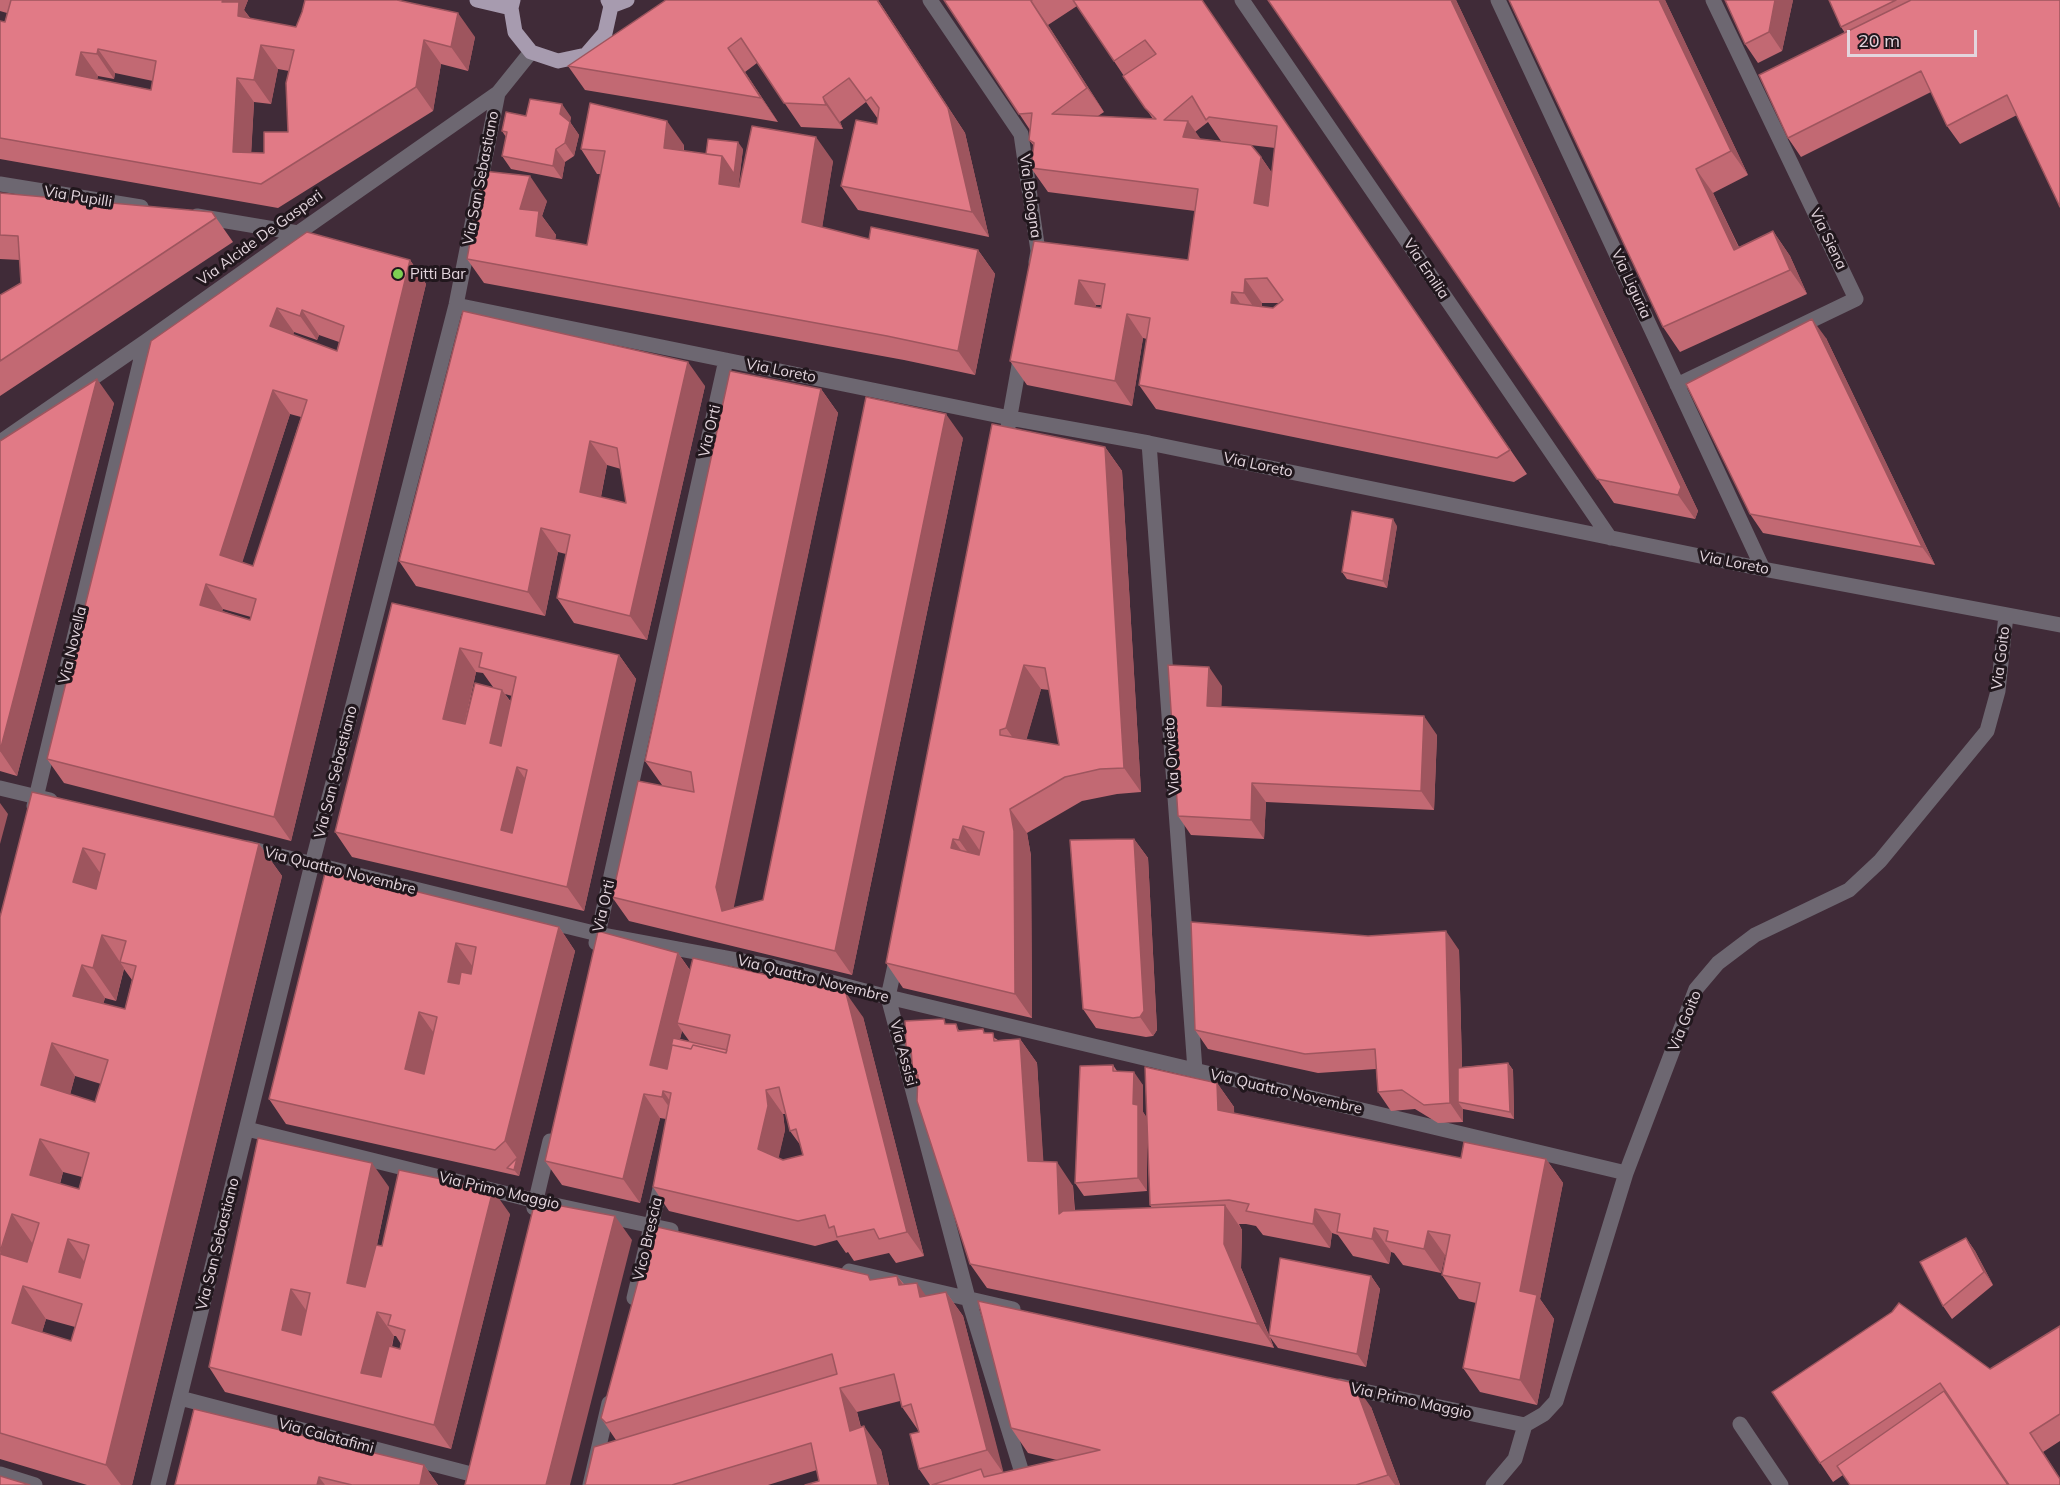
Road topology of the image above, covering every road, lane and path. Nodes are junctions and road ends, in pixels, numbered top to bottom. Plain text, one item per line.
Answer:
1 (477, 0) edge
2 (627, 0) edge
3 (930, 0) edge
4 (1242, 0) edge
5 (1498, 0) edge
6 (1713, 0) edge
7 (609, 3) edge
8 (512, 4) edge
9 (531, 52) junction
10 (498, 93) junction
11 (0, 184) edge
12 (160, 210) edge
13 (183, 214) edge
14 (298, 232) junction
15 (1034, 273) edge
16 (456, 305) junction
17 (1023, 340) edge
18 (145, 342) junction
19 (726, 360) junction
20 (1677, 385) junction
21 (1010, 417) junction
22 (0, 441) edge
23 (1005, 441) edge
24 (1149, 443) junction
25 (1610, 538) junction
26 (1763, 569) junction
27 (2006, 615) junction
28 (2060, 625) edge
29 (0, 788) edge
30 (37, 797) junction
31 (60, 802) edge
32 (31, 820) edge
33 (232, 844) edge
34 (312, 864) junction
35 (598, 934) junction
36 (900, 939) edge
37 (593, 957) edge
38 (888, 997) junction
39 (1195, 1070) junction
40 (247, 1129) junction
41 (552, 1131) edge
42 (668, 1157) edge
43 (1626, 1173) junction
44 (536, 1201) junction
45 (531, 1223) edge
46 (651, 1226) junction
47 (685, 1233) edge
48 (832, 1267) edge
49 (969, 1298) junction
50 (1025, 1312) edge
51 (630, 1316) edge
52 (614, 1383) edge
53 (1330, 1384) edge
54 (180, 1398) junction
55 (1740, 1424) dead end
56 (1525, 1425) junction
57 (0, 1474) edge
58 (471, 1474) edge
59 (1023, 1476) edge
60 (35, 1485) edge
61 (158, 1485) edge
62 (590, 1485) edge
63 (1493, 1485) edge
64 (1781, 1485) edge

1 - 8 main road
2 - 7 main road
3 - 15 street, Via Bologna
4 - 25 street, Via Emilia
5 - 20 street, Via Liguria
6 - 20 street, Via Siena
7 - 9 main road
8 - 9 main road
9 - 10 street, Via Alcide De Gasperi
10 - 14 street, Via Alcide De Gasperi
10 - 16 street, Via San Sebastiano
11 - 12 street, Via Pupilli
13 - 14 street
14 - 18 street, Via Alcide De Gasperi
16 - 19 street, Via Loreto
16 - 34 street, Via San Sebastiano
17 - 21 street
18 - 22 street, Via Alcide De Gasperi
18 - 30 street, Via Novella
19 - 21 street, Via Loreto
19 - 35 street, Via Orti
20 - 26 street, Via Liguria
21 - 23 street
21 - 24 street, Via Loreto
24 - 25 street, Via Loreto
24 - 39 street, Via Orvieto
25 - 26 street, Via Loreto
26 - 27 street, Via Loreto
27 - 28 street, Via Loreto
27 - 43 street, Via Goito
29 - 30 street
30 - 31 street
30 - 32 street, Via Novella
33 - 34 street, Via Quattro Novembre
34 - 35 street, Via Quattro Novembre
34 - 40 street, Via San Sebastiano
35 - 37 street, Via Orti
35 - 38 street, Via Quattro Novembre
36 - 38 street, Via Assisi
38 - 39 street, Via Quattro Novembre
38 - 49 street, Via Assisi
39 - 43 street, Via Quattro Novembre
40 - 44 street, Via Primo Maggio
40 - 54 street, Via San Sebastiano
41 - 44 street
42 - 46 street, Vico Brescia
43 - 56 street, Via Goito
44 - 45 street
44 - 46 street, Via Primo Maggio
46 - 47 street, Via Primo Maggio
46 - 51 street, Vico Brescia
48 - 49 street
49 - 50 street
49 - 59 street, Via Assisi
52 - 62 street
53 - 56 street, Via Primo Maggio
54 - 58 street, Via Calatafimi
54 - 61 street, Via San Sebastiano
55 - 64 street
56 - 63 street
57 - 60 street

